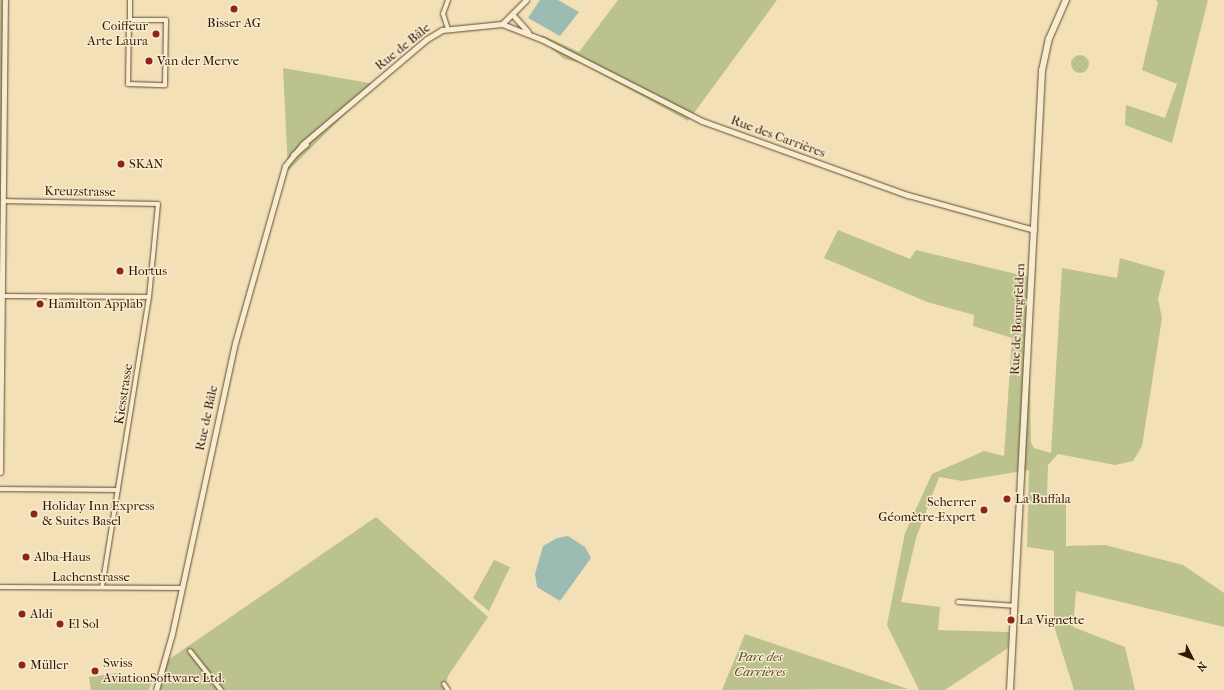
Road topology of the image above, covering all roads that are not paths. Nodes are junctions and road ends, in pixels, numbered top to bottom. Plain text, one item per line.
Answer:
1 (5, 0) edge
2 (130, 0) edge
3 (448, 0) edge
4 (526, 0) edge
5 (1066, 0) edge
6 (512, 14) junction
7 (129, 21) dead end
8 (502, 24) junction
9 (448, 29) junction
10 (528, 32) junction
11 (3, 201) junction
12 (158, 204) joint
13 (1034, 230) junction
14 (2, 296) junction
15 (149, 297) junction
16 (0, 472) edge
17 (0, 489) edge
18 (118, 490) junction
19 (102, 586) junction
20 (0, 587) edge
21 (182, 588) junction
22 (958, 602) dead end
23 (1015, 606) junction
24 (190, 651) dead end
25 (444, 684) dead end
26 (156, 690) edge
27 (221, 690) edge
28 (448, 690) edge
29 (1010, 690) edge

1 - 11 street
2 - 7 street
3 - 9 street
4 - 6 street
5 - 13 main road, Rue de Bourgfelden
6 - 8 street
6 - 10 street, Rue des Carrières
8 - 9 street, Rue de Bâle
8 - 10 street, Rue des Carrières
9 - 21 street, Rue de Bâle
10 - 13 street, Rue des Carrières
11 - 12 street, Kreuzstrasse
11 - 14 street
12 - 15 street, Kiesstrasse
13 - 23 main road, Rue de Bourgfelden
14 - 15 street
14 - 16 street
15 - 18 street, Kiesstrasse
17 - 18 street
18 - 19 street, Kiesstrasse
19 - 20 street, Lachenstrasse
19 - 21 street, Lachenstrasse
21 - 26 street, Rue de Bâle
22 - 23 street
23 - 29 main road, Rue de Bourgfelden
24 - 27 street
25 - 28 street

